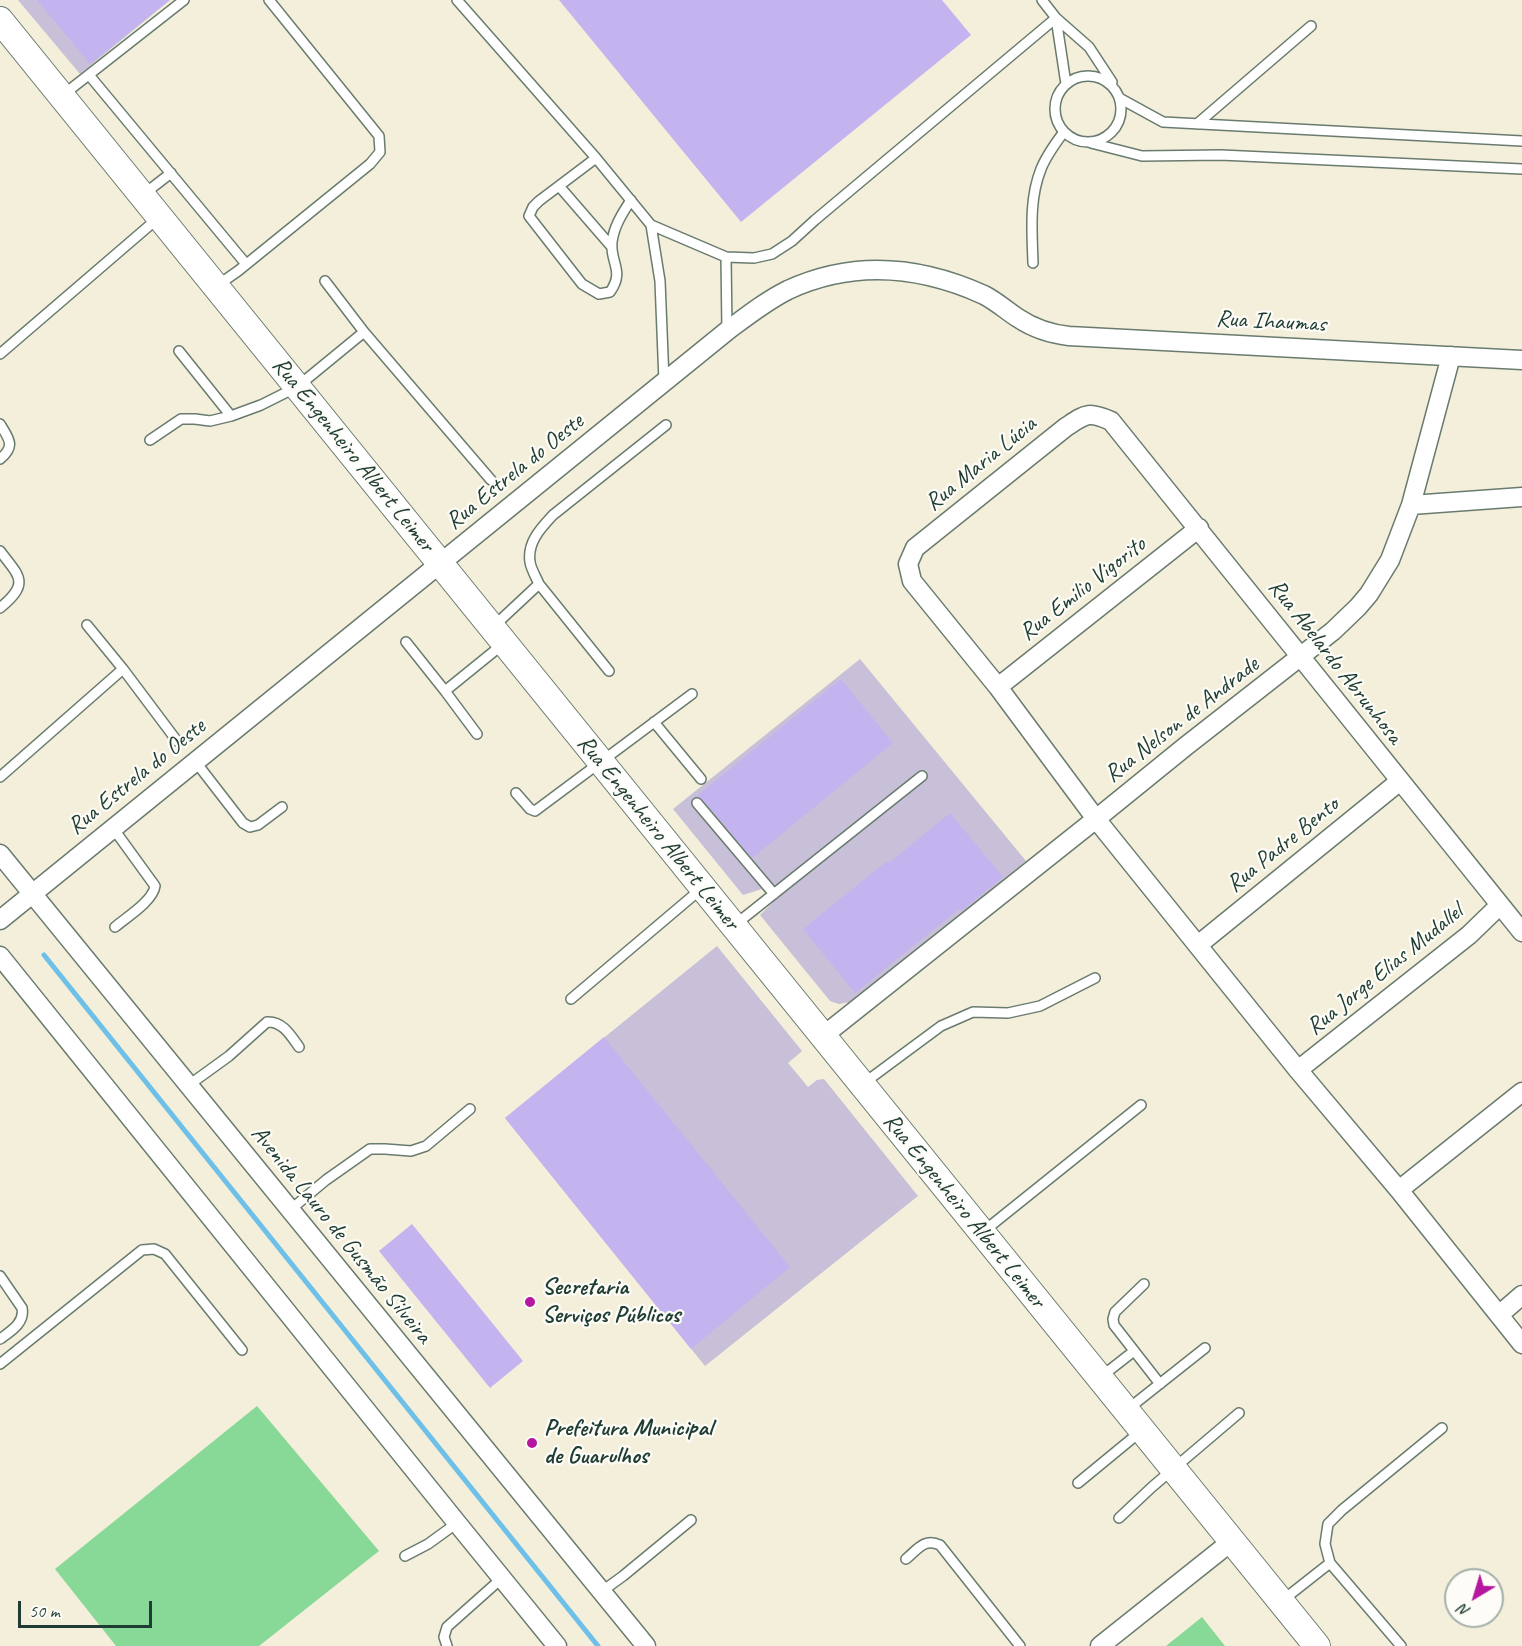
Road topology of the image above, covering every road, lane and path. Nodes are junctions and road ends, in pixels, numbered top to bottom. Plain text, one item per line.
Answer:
1 (184, 0) edge
2 (269, 0) edge
3 (457, 0) edge
4 (1042, 0) edge
5 (1056, 18) junction
6 (0, 20) edge
7 (1311, 26) dead end
8 (89, 75) junction
9 (1065, 84) junction
10 (1119, 95) junction
11 (62, 96) junction
12 (1197, 124) junction
13 (1063, 132) junction
14 (1522, 141) edge
15 (1091, 144) junction
16 (596, 158) junction
17 (1522, 169) edge
18 (171, 173) junction
19 (559, 186) junction
20 (142, 195) junction
21 (631, 200) junction
22 (159, 216) junction
23 (651, 225) junction
24 (611, 246) junction
25 (726, 257) junction
26 (1033, 263) dead end
27 (246, 264) junction
28 (325, 281) dead end
29 (216, 286) junction
30 (1020, 320) joint
31 (727, 331) junction
32 (364, 332) junction
33 (179, 351) dead end
34 (0, 354) edge
35 (1451, 356) junction
36 (1522, 360) edge
37 (664, 382) junction
38 (297, 387) junction
39 (231, 416) junction
40 (1111, 421) joint
41 (0, 424) edge
42 (666, 425) dead end
43 (150, 440) dead end
44 (0, 459) edge
45 (491, 480) dead end
46 (1522, 496) edge
47 (1411, 505) junction
48 (1199, 528) junction
49 (0, 551) edge
50 (440, 563) junction
51 (539, 584) junction
52 (0, 608) edge
53 (87, 625) dead end
54 (498, 635) junction
55 (406, 642) dead end
56 (1301, 657) junction
57 (123, 669) junction
58 (609, 671) dead end
59 (998, 687) junction
60 (445, 691) junction
61 (692, 694) dead end
62 (654, 722) junction
63 (477, 734) dead end
64 (177, 741) dead end
65 (195, 761) junction
66 (601, 762) junction
67 (922, 776) dead end
68 (0, 777) edge
69 (701, 779) dead end
70 (1400, 781) junction
71 (516, 794) dead end
72 (697, 803) dead end
73 (282, 807) dead end
74 (1096, 819) junction
75 (113, 828) junction
76 (0, 854) edge
77 (703, 887) junction
78 (32, 893) junction
79 (774, 894) junction
80 (1500, 905) junction
81 (0, 920) edge
82 (1519, 923) edge
83 (734, 926) junction
84 (115, 927) dead end
85 (1198, 945) junction
86 (0, 956) edge
87 (1095, 978) dead end
88 (571, 999) dead end
89 (823, 1036) junction
90 (300, 1047) dead end
91 (1298, 1070) junction
92 (189, 1085) junction
93 (862, 1085) junction
94 (1522, 1092) edge
95 (1141, 1105) dead end
96 (470, 1109) dead end
97 (1399, 1191) junction
98 (290, 1210) junction
99 (982, 1232) junction
100 (0, 1276) edge
101 (1144, 1284) dead end
102 (1522, 1295) edge
103 (1499, 1315) junction
104 (0, 1339) edge
105 (1522, 1344) edge
106 (1205, 1348) dead end
107 (242, 1350) dead end
108 (1134, 1351) junction
109 (0, 1364) edge
110 (1100, 1378) junction
111 (1160, 1384) junction
112 (1239, 1413) dead end
113 (1134, 1420) junction
114 (1442, 1428) dead end
115 (1173, 1469) junction
116 (1078, 1483) dead end
117 (1119, 1518) dead end
118 (691, 1520) dead end
119 (457, 1523) junction
120 (1232, 1541) junction
121 (405, 1556) dead end
122 (906, 1559) dead end
123 (1330, 1563) junction
124 (502, 1578) junction
125 (602, 1592) junction
126 (1281, 1601) junction
127 (447, 1646) edge
128 (557, 1646) edge
129 (646, 1646) edge
130 (1020, 1646) edge
131 (1100, 1646) edge
132 (1317, 1646) edge
133 (1401, 1646) edge

1 - 8 lane
2 - 27 lane
3 - 16 lane
4 - 5 lane
5 - 9 lane
5 - 10 lane
5 - 25 lane
6 - 11 street, Rua Engenheiro Albert Leimer
7 - 12 lane
8 - 11 lane
8 - 18 lane
9 - 10 lane
9 - 13 lane
10 - 12 lane
10 - 15 lane
11 - 20 street, Rua Engenheiro Albert Leimer
12 - 14 lane
13 - 15 lane
13 - 26 lane
15 - 17 lane
16 - 19 lane
16 - 21 lane
18 - 20 lane
18 - 27 lane
19 - 24 lane
19 - 24 lane
20 - 22 street, Rua Engenheiro Albert Leimer
21 - 23 lane
21 - 24 lane
22 - 29 street, Rua Engenheiro Albert Leimer
22 - 34 lane
23 - 25 lane
23 - 37 lane
25 - 31 lane
27 - 29 lane
28 - 32 lane
29 - 38 street, Rua Engenheiro Albert Leimer
30 - 31 street, Rua Estrela do Oeste
30 - 35 street, Rua Ihaumas
31 - 37 street, Rua Estrela do Oeste
32 - 38 lane
32 - 45 lane
33 - 39 lane
35 - 36 street, Rua Ihaumas
35 - 47 street, Rua Nelson de Andrade
37 - 50 street, Rua Estrela do Oeste
38 - 39 lane
38 - 50 street, Rua Engenheiro Albert Leimer
39 - 43 lane
40 - 48 street, Rua Abelardo Abrunhosa
40 - 59 street, Rua Maria Lúcia
41 - 44 lane
42 - 51 lane
46 - 47 street
47 - 56 street, Rua Nelson de Andrade
48 - 56 street, Rua Abelardo Abrunhosa
48 - 59 street, Rua Emilio Vigorito
49 - 52 lane
50 - 54 street, Rua Engenheiro Albert Leimer
50 - 65 street, Rua Estrela do Oeste
51 - 54 lane
51 - 58 lane
53 - 57 lane
54 - 60 lane
54 - 66 street, Rua Engenheiro Albert Leimer
55 - 60 lane
56 - 70 street, Rua Abelardo Abrunhosa
56 - 74 street, Rua Nelson de Andrade
57 - 64 lane
57 - 68 lane
59 - 74 street
60 - 63 lane
61 - 62 lane
62 - 66 lane
62 - 69 lane
65 - 73 lane
65 - 75 street, Rua Estrela do Oeste
66 - 71 lane
66 - 77 street, Rua Engenheiro Albert Leimer
67 - 79 lane
70 - 80 street, Rua Abelardo Abrunhosa
70 - 85 street, Rua Padre Bento
72 - 79 lane
74 - 85 street
74 - 89 street, Rua Nelson de Andrade
75 - 78 street, Rua Estrela do Oeste
75 - 84 lane
76 - 78 street, Avenida Lauro de Gusmão Silveira
77 - 83 street, Rua Engenheiro Albert Leimer
77 - 88 lane
78 - 81 street, Rua Estrela do Oeste
78 - 92 street, Avenida Lauro de Gusmão Silveira
79 - 83 lane
80 - 82 street, Rua Abelardo Abrunhosa
80 - 91 street, Rua Jorge Elias Mudallel
83 - 89 street, Rua Engenheiro Albert Leimer
85 - 91 street
86 - 119 street
87 - 93 lane
89 - 93 street, Rua Engenheiro Albert Leimer
90 - 92 lane
91 - 97 street
92 - 98 street, Avenida Lauro de Gusmão Silveira
93 - 99 street, Rua Engenheiro Albert Leimer
94 - 97 street
95 - 99 lane
96 - 98 lane
97 - 103 street
98 - 125 street, Avenida Lauro de Gusmão Silveira
99 - 110 street, Rua Engenheiro Albert Leimer
100 - 104 lane
101 - 108 lane
102 - 103 street
103 - 105 street
106 - 111 lane
107 - 109 lane
108 - 110 lane
108 - 111 lane
110 - 113 street, Rua Engenheiro Albert Leimer
111 - 113 lane
112 - 115 lane
113 - 115 street, Rua Engenheiro Albert Leimer
113 - 116 lane
114 - 123 lane
115 - 117 lane
115 - 120 street, Rua Engenheiro Albert Leimer
118 - 125 lane
119 - 121 lane
119 - 124 street
120 - 126 street, Rua Engenheiro Albert Leimer
120 - 131 street
122 - 130 lane
123 - 126 lane
123 - 133 lane
124 - 127 lane
124 - 128 street
125 - 129 street, Avenida Lauro de Gusmão Silveira
126 - 132 street, Rua Engenheiro Albert Leimer

